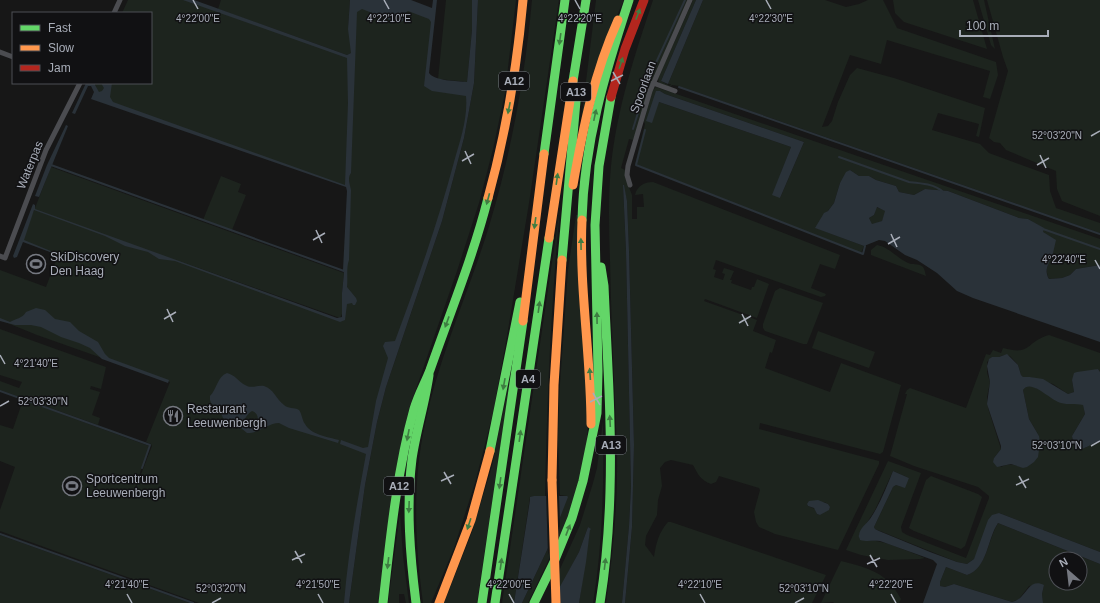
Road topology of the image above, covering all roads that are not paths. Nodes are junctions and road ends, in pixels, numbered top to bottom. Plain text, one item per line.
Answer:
1 (120, 0) edge
2 (523, 0) edge
3 (565, 0) edge
4 (586, 0) edge
5 (628, 0) edge
6 (644, 0) edge
7 (690, 0) edge
8 (114, 12) edge
9 (582, 28) junction
10 (0, 52) edge
11 (12, 57) edge
12 (653, 83) junction
13 (79, 84) edge
14 (675, 91) dead end
15 (630, 185) dead end
16 (595, 225) junction
17 (564, 233) junction
18 (531, 251) junction
19 (2, 257) edge
20 (429, 372) junction
21 (590, 448) junction
22 (383, 603) edge
23 (416, 603) edge
24 (439, 603) edge
25 (482, 603) edge
26 (495, 603) edge
27 (534, 603) edge
28 (556, 603) edge
29 (600, 603) edge

1 - 8 street
2 -> 20 highway, A12
3 -> 18 highway, A4
4 - 9 highway, A4
5 - 17 highway
21 -> 5 highway
16 -> 6 highway
7 - 12 street, Spoorlaan
9 - 17 highway, A13
26 -> 9 highway, A4
10 - 11 street
12 - 14 street
12 - 15 street, Spoorlaan
13 - 19 street, Waterpas
21 -> 16 highway
29 -> 16 highway, A13
17 - 28 highway, A13, bridge
18 -> 24 highway
18 -> 25 highway, A4
20 -> 22 highway, A12
20 -> 23 highway, A12
27 -> 21 highway

